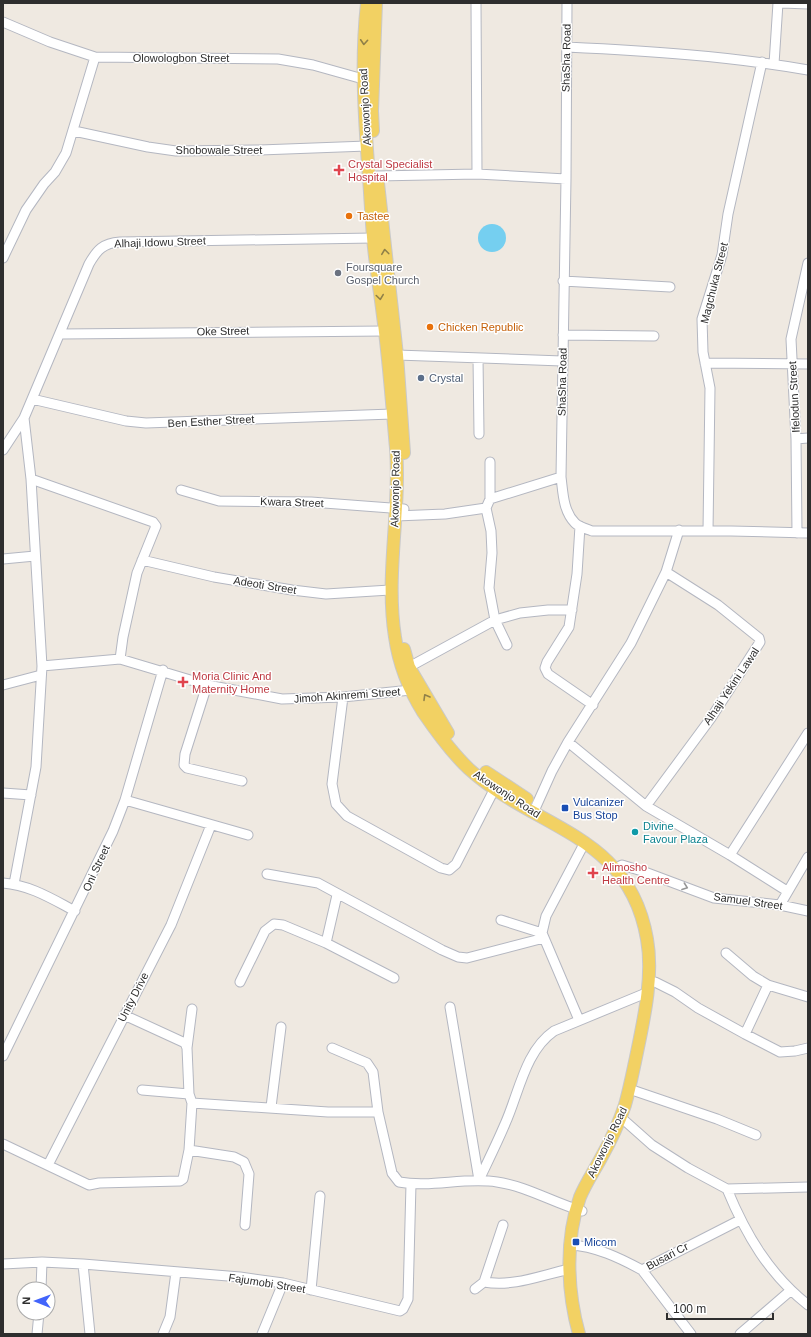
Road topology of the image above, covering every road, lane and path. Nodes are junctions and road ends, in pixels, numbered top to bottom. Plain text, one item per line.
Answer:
1 (367, 3) edge
2 (376, 3) edge
3 (476, 3) edge
4 (567, 3) edge
5 (778, 3) edge
6 (782, 3) edge
7 (791, 3) edge
8 (808, 4) edge
9 (3, 24) edge
10 (567, 47) junction
11 (95, 57) junction
12 (762, 62) junction
13 (774, 64) junction
14 (808, 70) edge
15 (366, 72) junction
16 (74, 131) junction
17 (367, 146) junction
18 (477, 174) junction
19 (377, 176) junction
20 (566, 179) junction
21 (373, 238) junction
22 (3, 258) edge
23 (808, 263) edge
24 (563, 281) junction
25 (670, 287) dead end
26 (388, 319) junction
27 (384, 331) junction
28 (61, 334) junction
29 (563, 335) junction
30 (654, 336) dead end
31 (397, 355) junction
32 (478, 358) junction
33 (562, 361) junction
34 (705, 363) junction
35 (792, 364) junction
36 (808, 364) edge
37 (32, 399) junction
38 (392, 414) junction
39 (24, 418) junction
40 (479, 434) dead end
41 (808, 438) edge
42 (796, 439) junction
43 (3, 450) edge
44 (490, 462) dead end
45 (561, 477) junction
46 (31, 479) junction
47 (181, 490) dead end
48 (488, 503) junction
49 (400, 512) junction
50 (580, 526) junction
51 (679, 530) junction
52 (708, 531) junction
53 (797, 533) junction
54 (808, 533) edge
55 (35, 556) junction
56 (3, 559) edge
57 (142, 560) junction
58 (666, 572) junction
59 (390, 590) junction
60 (572, 610) junction
61 (495, 620) junction
62 (507, 645) dead end
63 (120, 659) junction
64 (409, 668) junction
65 (163, 670) junction
66 (42, 671) junction
67 (3, 685) edge
68 (207, 685) junction
69 (410, 690) junction
70 (343, 697) junction
71 (593, 705) junction
72 (808, 733) edge
73 (568, 742) junction
74 (242, 781) dead end
75 (495, 788) junction
76 (3, 793) edge
77 (31, 795) junction
78 (125, 800) junction
79 (646, 806) junction
80 (536, 808) junction
81 (211, 825) junction
82 (248, 835) dead end
83 (585, 842) junction
84 (730, 855) junction
85 (808, 857) edge
86 (619, 866) junction
87 (267, 874) dead end
88 (3, 883) edge
89 (14, 884) junction
90 (787, 892) junction
91 (337, 895) junction
92 (780, 905) junction
93 (808, 911) edge
94 (75, 912) junction
95 (501, 920) dead end
96 (543, 936) junction
97 (326, 943) junction
98 (726, 953) dead end
99 (394, 978) dead end
100 (240, 982) dead end
101 (655, 982) junction
102 (768, 985) junction
103 (646, 993) junction
104 (808, 998) edge
105 (450, 1007) dead end
106 (192, 1009) dead end
107 (124, 1015) junction
108 (579, 1020) junction
109 (281, 1027) dead end
110 (745, 1034) junction
111 (187, 1048) junction
112 (332, 1048) dead end
113 (808, 1048) edge
114 (3, 1056) edge
115 (142, 1090) dead end
116 (635, 1091) junction
117 (191, 1098) junction
118 (271, 1107) junction
119 (378, 1112) junction
120 (625, 1121) junction
121 (756, 1135) dead end
122 (3, 1144) edge
123 (189, 1150) junction
124 (48, 1165) junction
125 (479, 1180) junction
126 (412, 1184) junction
127 (808, 1187) edge
128 (727, 1189) junction
129 (320, 1196) dead end
130 (579, 1210) junction
131 (740, 1220) junction
132 (245, 1225) dead end
133 (503, 1225) dead end
134 (573, 1245) junction
135 (42, 1262) junction
136 (3, 1264) edge
137 (83, 1264) junction
138 (570, 1269) junction
139 (642, 1270) junction
140 (176, 1272) junction
141 (41, 1281) edge
142 (484, 1282) junction
143 (282, 1283) junction
144 (475, 1289) dead end
145 (311, 1290) junction
146 (790, 1290) junction
147 (808, 1305) edge
148 (38, 1321) edge
149 (37, 1334) edge
150 (90, 1334) edge
151 (163, 1334) edge
152 (262, 1334) edge
153 (579, 1334) edge
154 (587, 1334) edge
155 (691, 1334) edge
156 (740, 1334) edge

1 -> 15 main road, Akowonjo Road
2 - 15 main road, Akowonjo Road
3 - 18 street
4 - 10 street, ShaSha Road
5 - 13 street
6 - 7 street
7 - 8 street
9 - 11 street, Olowologbon Street
10 - 12 street
10 - 20 street, ShaSha Road
11 - 15 street, Olowologbon Street
11 - 16 street
12 - 13 street
12 - 34 street, Magchuka Street
13 - 14 street
15 - 17 main road, Akowonjo Road
15 - 19 main road, Akowonjo Road
16 - 17 street, Shobowale Street
16 - 22 street
17 - 21 main road, Akowonjo Road
18 - 19 street
18 - 20 street
26 -> 19 main road, Akowonjo Road
20 - 24 street, ShaSha Road
21 -> 26 main road, Akowonjo Road
21 - 28 street, Alhaji Idowu Street
23 - 35 street, Ifelodun Street
24 - 25 street
24 - 29 street, ShaSha Road
26 - 27 main road, Akowonjo Road
26 - 31 main road, Akowonjo Road
27 - 28 street, Oke Street
27 - 38 main road, Akowonjo Road
28 - 37 street, Alhaji Idowu Street
29 - 30 street
29 - 33 street, ShaSha Road
31 - 32 street
31 - 49 main road, Akowonjo Road
32 - 33 street
32 - 40 street
33 - 45 street, ShaSha Road
34 - 35 street
34 - 52 street, Magchuka Street
35 - 36 street
35 - 42 street, Ifelodun Street
37 - 38 street, Ben Esther Street
37 - 39 street, Alhaji Idowu Street
38 - 49 main road, Akowonjo Road
39 - 43 street, Alhaji Idowu Street
39 - 46 street
41 - 42 street
42 - 53 street, Ifelodun Street
44 - 48 street
45 - 48 street, Kwara Street
45 - 50 street, ShaSha Road
46 - 55 street
46 - 57 street
47 - 49 street, Kwara Street
48 - 49 street, Kwara Street
48 - 61 street
49 - 59 main road, Akowonjo Road
49 - 64 main road, Akowonjo Road
50 - 51 street
50 - 60 street
51 - 52 street
51 - 58 street
52 - 53 street
53 - 54 street
55 - 56 street
55 - 66 street
57 - 59 street, Adeoti Street
57 - 63 street
58 - 71 street
58 - 79 street, Alhaji Yekini Lawal
59 - 69 main road, Akowonjo Road
60 - 61 street
60 - 71 street
61 - 62 street
61 - 64 street
63 - 65 street, Jimoh Akinremi Street
63 - 66 street, Jimoh Akinremi Street
80 -> 64 main road, Akowonjo Road
65 - 68 street, Jimoh Akinremi Street
65 - 78 street, Oni Street
66 - 67 street, Jimoh Akinremi Street
66 - 77 street
68 - 70 street, Jimoh Akinremi Street
68 - 74 street
69 - 70 street, Jimoh Akinremi Street
69 - 75 main road, Akowonjo Road
70 - 75 street
71 - 73 street
72 - 84 street
73 - 79 street
73 - 80 street
75 - 80 main road, Akowonjo Road
76 - 77 street
77 - 89 street
78 - 81 street
78 - 94 street, Oni Street
79 - 84 street
80 - 83 main road, Akowonjo Road
80 - 86 main road, Akowonjo Road
81 - 82 street
81 - 107 street, Unity Drive
83 - 86 main road, Akowonjo Road
83 - 96 street
84 - 90 street
85 - 90 street
86 -> 92 street, Samuel Street
86 - 101 main road, Akowonjo Road
86 - 103 main road, Akowonjo Road
87 - 91 street
88 - 89 street
89 - 94 street
90 - 92 street
91 - 96 street
91 - 97 street
92 - 93 street, Samuel Street
94 - 114 street, Oni Street
95 - 96 street
96 - 108 street
97 - 99 street
97 - 100 street
98 - 102 street
101 - 110 street
101 - 116 main road, Akowonjo Road
102 - 104 street
102 - 110 street
103 - 108 street
103 - 130 main road, Akowonjo Road
105 - 125 street
106 - 111 street
107 - 111 street
107 - 124 street, Unity Drive
108 - 125 street
109 - 118 street
110 - 113 street
111 - 117 street
112 - 119 street
115 - 117 street
116 - 120 main road, Akowonjo Road
116 - 121 street
117 - 118 street
117 - 123 street
118 - 119 street
119 - 126 street
120 - 128 street
120 - 130 main road, Akowonjo Road
122 - 124 street
123 - 124 street
123 - 132 street
125 - 126 street
125 - 130 street
126 - 145 street, Fajumobi Street
127 - 128 street
128 - 131 street
129 - 145 street
130 - 134 main road, Akowonjo Road
131 - 139 street, Busari Cr
131 - 146 street
133 - 142 street
134 - 138 main road, Akowonjo Road
134 - 139 street, Busari Cr
134 - 154 main road, Akowonjo Road
135 - 136 street, Fajumobi Street
135 - 137 street, Fajumobi Street
135 - 141 street
137 - 140 street, Fajumobi Street
137 - 150 street
138 - 142 street
138 - 153 main road, Akowonjo Road
139 - 155 street
140 - 143 street, Fajumobi Street
140 - 151 street
142 - 144 street
143 - 145 street, Fajumobi Street
143 - 152 street
146 - 147 street
146 - 156 street
148 - 149 street

